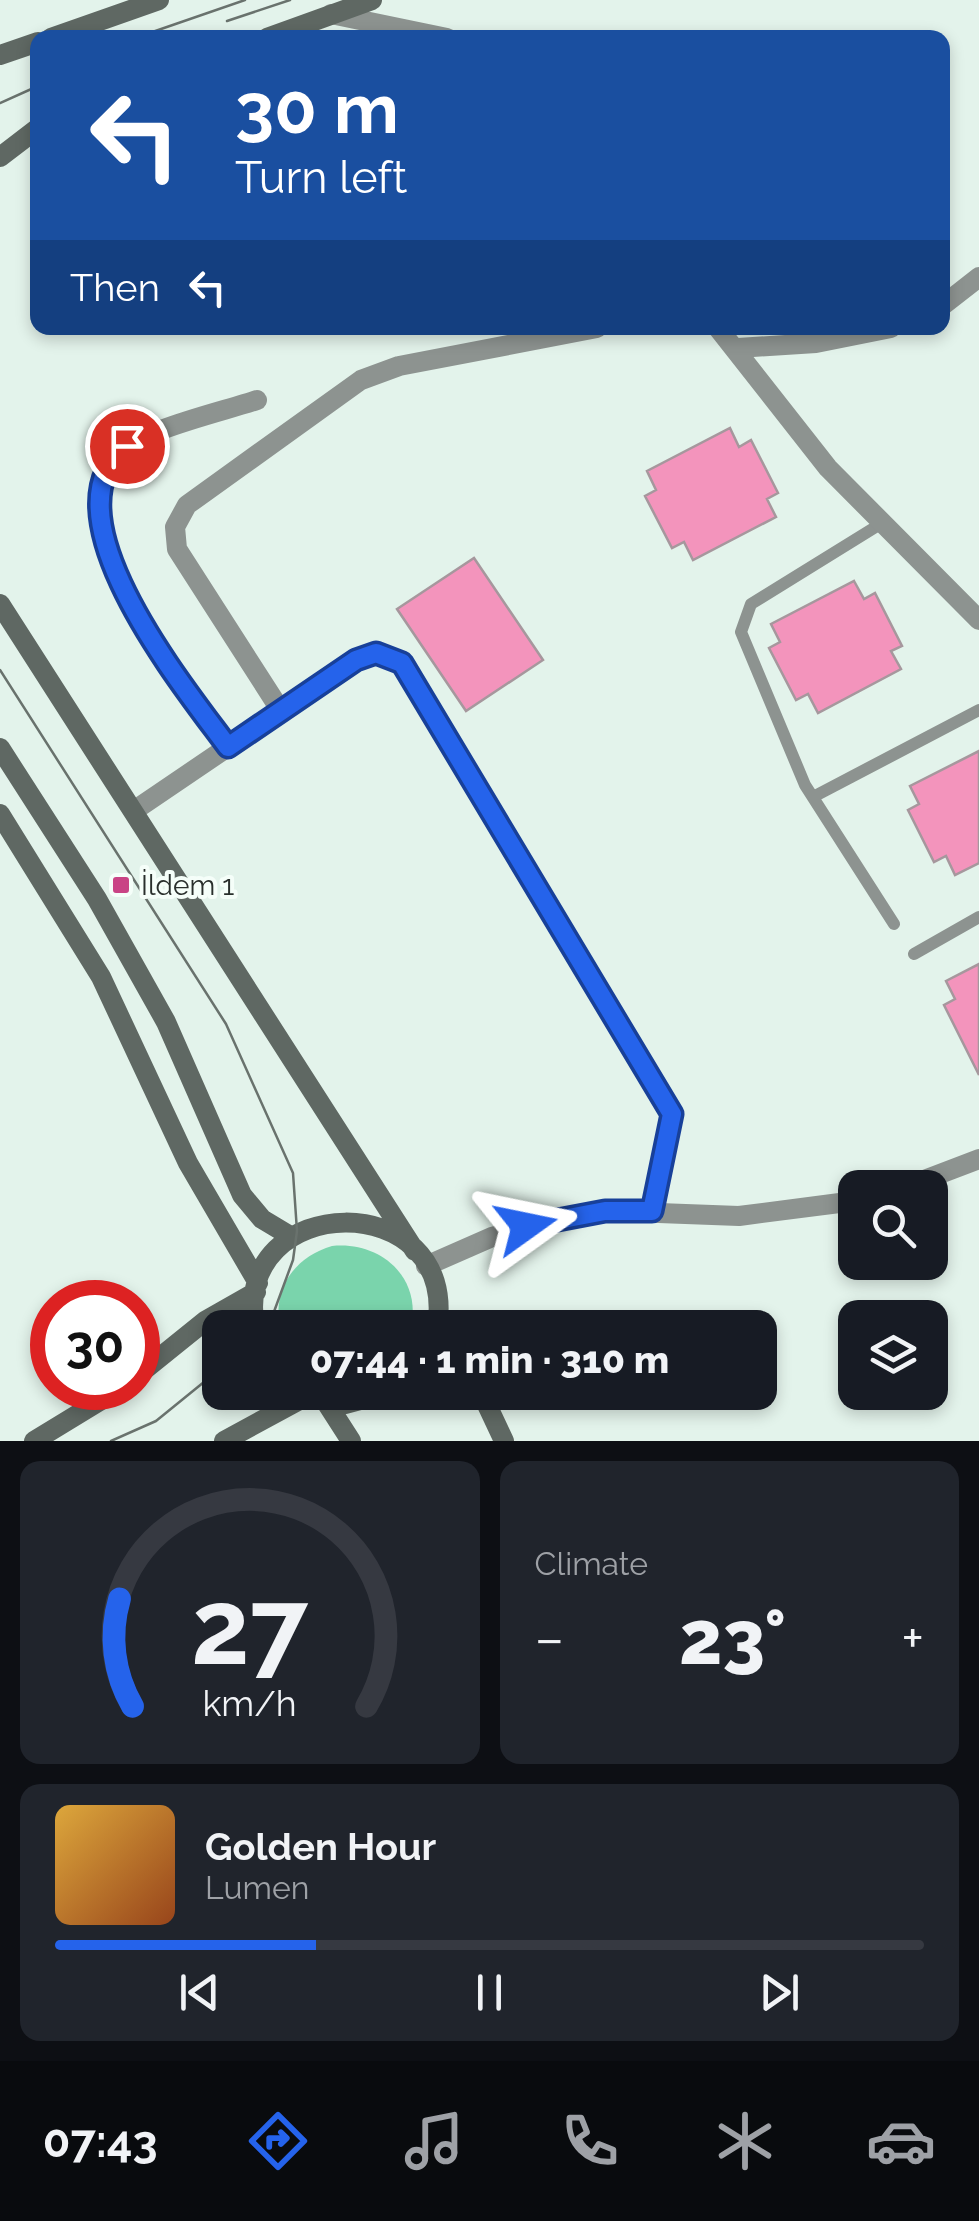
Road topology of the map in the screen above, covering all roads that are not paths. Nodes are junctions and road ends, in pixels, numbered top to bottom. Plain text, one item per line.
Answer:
1 (159, 0) edge
2 (372, 0) edge
3 (331, 14) junction
4 (73, 30) edge
5 (288, 30) edge
6 (408, 30) edge
7 (30, 45) edge
8 (0, 55) edge
9 (30, 127) edge
10 (30, 132) edge
11 (0, 134) edge
12 (0, 157) edge
13 (979, 277) edge
14 (950, 300) edge
15 (561, 335) edge
16 (725, 335) edge
17 (856, 335) edge
18 (738, 348) junction
19 (257, 400) dead end
20 (882, 523) junction
21 (0, 604) edge
22 (979, 620) edge
23 (979, 710) edge
24 (281, 711) junction
25 (228, 747) junction
26 (0, 748) edge
27 (813, 797) junction
28 (135, 810) junction
29 (0, 814) edge
30 (979, 918) edge
31 (894, 924) dead end
32 (914, 954) dead end
33 (979, 1159) edge
34 (948, 1171) edge
35 (838, 1203) edge
36 (652, 1211) junction
37 (292, 1237) junction
38 (420, 1258) junction
39 (257, 1287) junction
40 (438, 1303) junction
41 (256, 1310) edge
42 (437, 1310) edge
43 (441, 1310) edge
44 (160, 1357) edge
45 (85, 1410) edge
46 (285, 1410) edge
47 (323, 1410) edge
48 (489, 1410) edge
49 (34, 1441) edge
50 (224, 1441) edge
51 (351, 1441) edge
52 (504, 1441) edge

1 - 4 street
2 - 3 street
3 - 5 street
3 - 6 street
7 - 8 street
9 - 11 street
10 - 12 street
13 - 14 street
15 - 24 street
16 - 18 street
17 - 18 street
18 - 20 street
19 - 25 street
20 - 22 street
20 - 27 lane
21 - 28 street
23 - 27 lane
24 - 25 street
24 - 36 street
25 - 28 street
26 - 37 street
27 - 31 lane
28 - 38 street
29 - 39 street
30 - 32 lane
33 - 34 street
35 - 36 street
36 - 38 street
37 - 38 street
37 - 39 street
38 - 40 street
39 - 41 street
39 - 44 street
40 - 42 street
40 - 43 street
45 - 49 street
46 - 50 street
47 - 51 street
48 - 52 street

